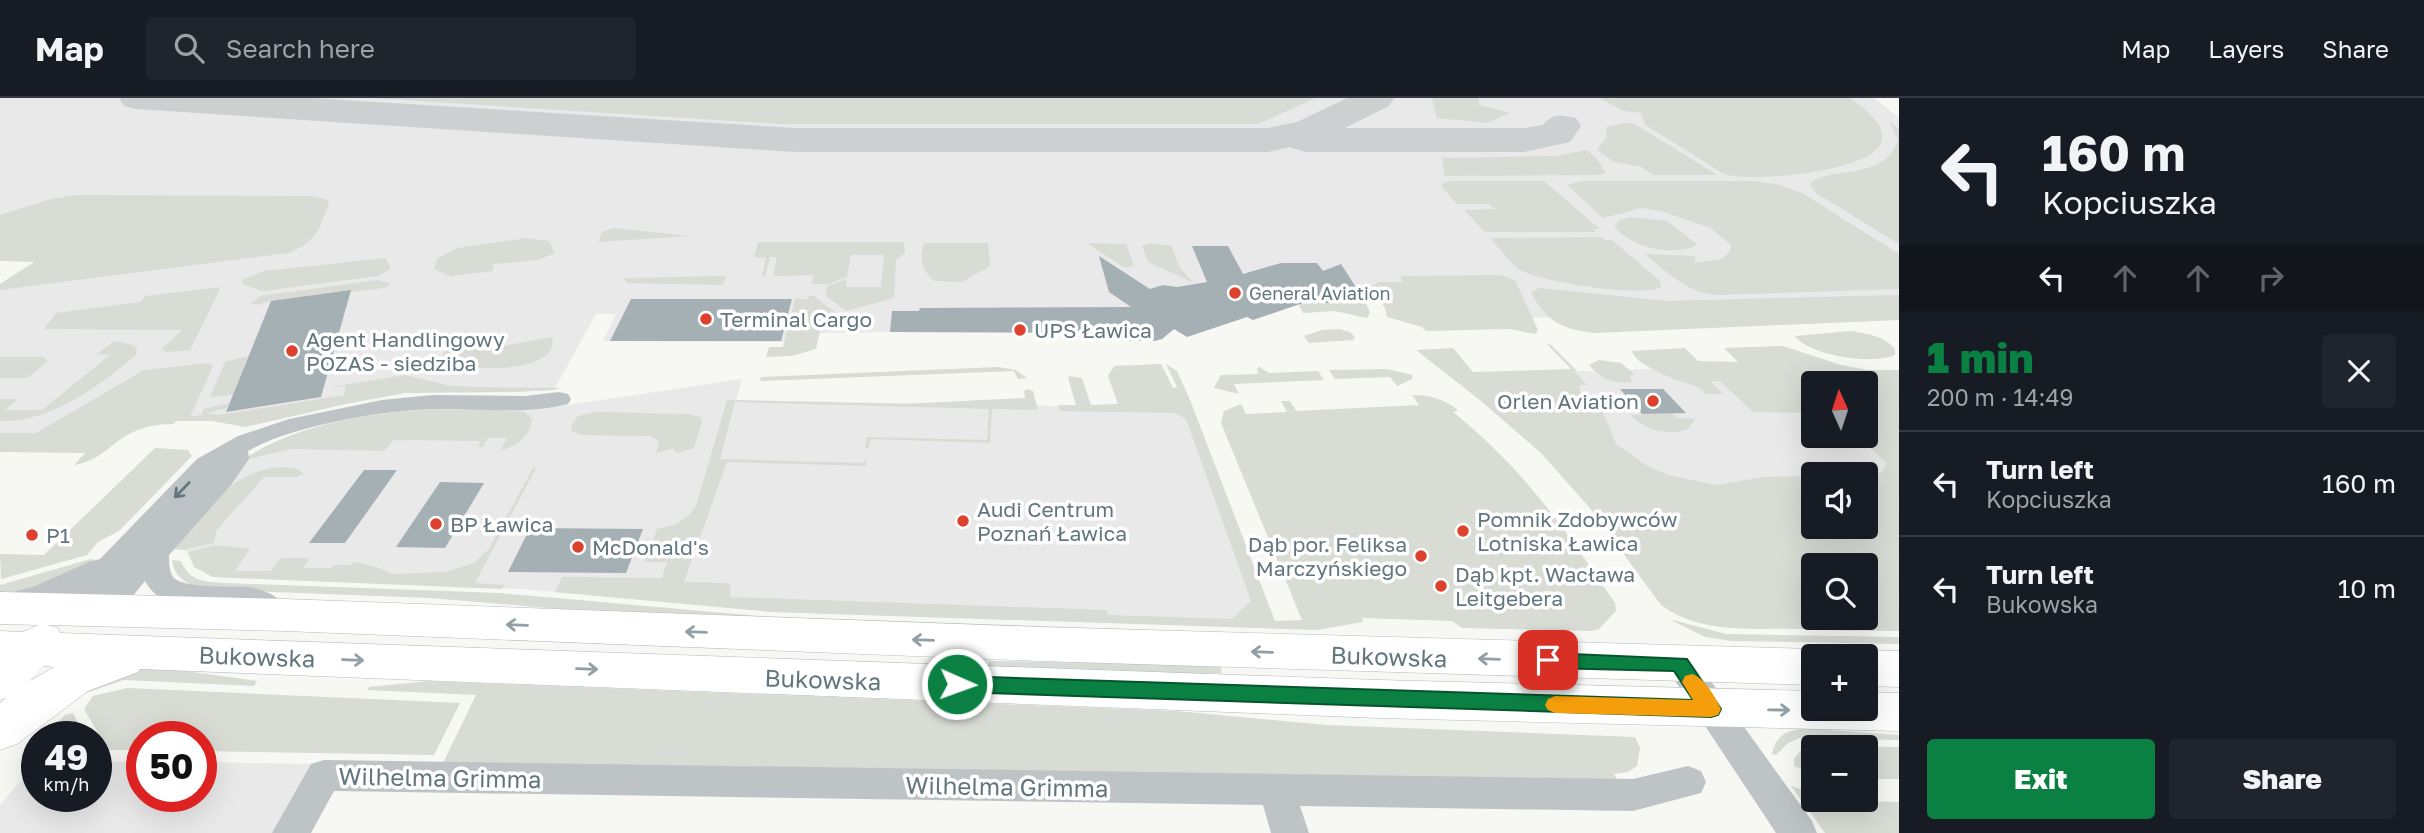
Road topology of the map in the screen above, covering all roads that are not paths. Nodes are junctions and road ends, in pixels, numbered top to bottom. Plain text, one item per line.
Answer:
1 (558, 399) dead end
2 (234, 447) junction
3 (120, 554) junction
4 (154, 555) junction
5 (0, 607) edge
6 (285, 615) junction
7 (54, 633) edge
8 (161, 652) junction
9 (1680, 664) junction
10 (1801, 667) edge
11 (1878, 668) edge
12 (1899, 669) edge
13 (0, 682) edge
14 (1711, 709) junction
15 (1899, 712) edge
16 (0, 729) edge
17 (1688, 782) dead end
18 (1277, 790) junction
19 (291, 833) edge
20 (1290, 833) edge
21 (1798, 833) edge

1 - 2 street
2 -> 3 street
2 - 4 street
3 - 5 street
3 - 7 street
4 - 6 street
4 - 7 street
5 - 7 main road, Bukowska
6 - 7 main road, Bukowska
9 -> 6 main road, Bukowska
7 - 8 main road, Bukowska
7 - 13 main road
7 - 16 main road
8 -> 14 main road, Bukowska
8 - 16 main road
9 - 10 main road, Bukowska
9 - 14 street
11 - 12 main road
14 -> 15 main road, Bukowska
14 - 21 street
17 - 18 street, Wilhelma Grimma
18 - 19 street, Wilhelma Grimma
18 - 20 street

